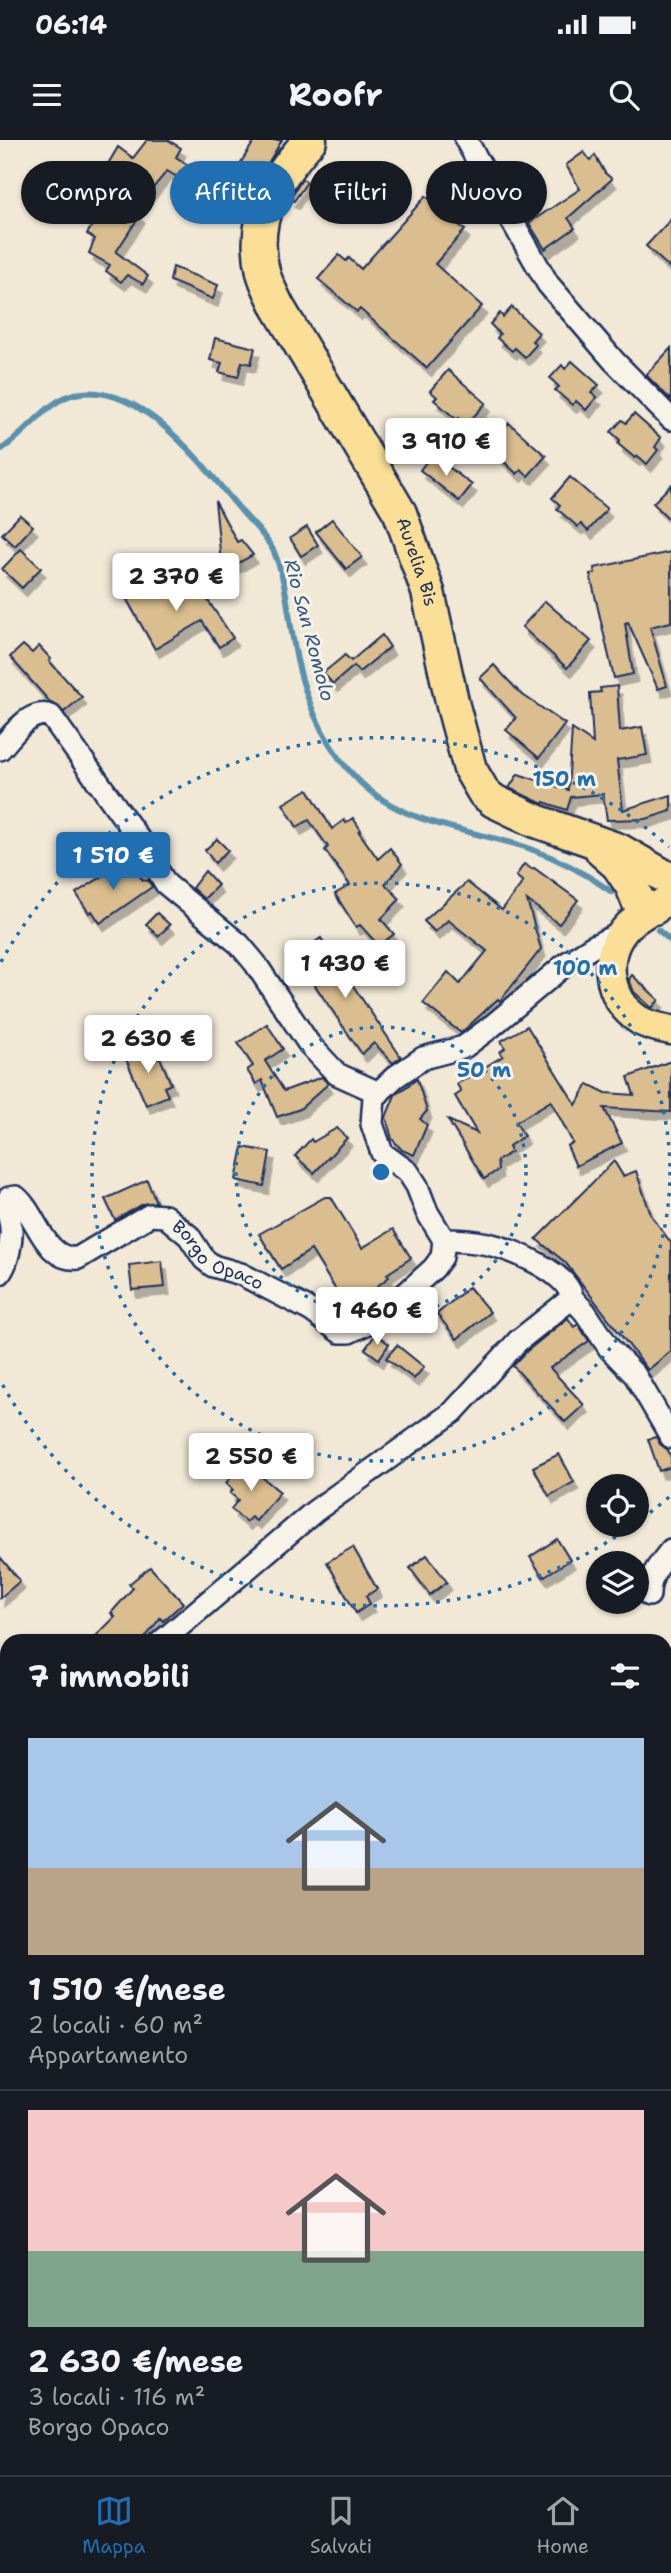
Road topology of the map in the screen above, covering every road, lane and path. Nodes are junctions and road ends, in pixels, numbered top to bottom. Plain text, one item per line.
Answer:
1 (310, 140) edge
2 (470, 145) edge
3 (671, 419) edge
4 (0, 749) edge
5 (651, 902) edge
6 (671, 1030) edge
7 (379, 1093) junction
8 (444, 1240) junction
9 (0, 1273) edge
10 (572, 1298) junction
11 (671, 1437) edge
12 (671, 1550) edge
13 (649, 1583) edge
14 (170, 1634) edge

1 - 5 highway, Aurelia Bis
2 - 3 street
4 - 7 street
5 - 6 main road
5 - 7 street
7 - 8 street
8 - 9 street, Borgo Opaco
8 - 10 street
10 - 11 street
10 - 14 street
12 - 13 street

